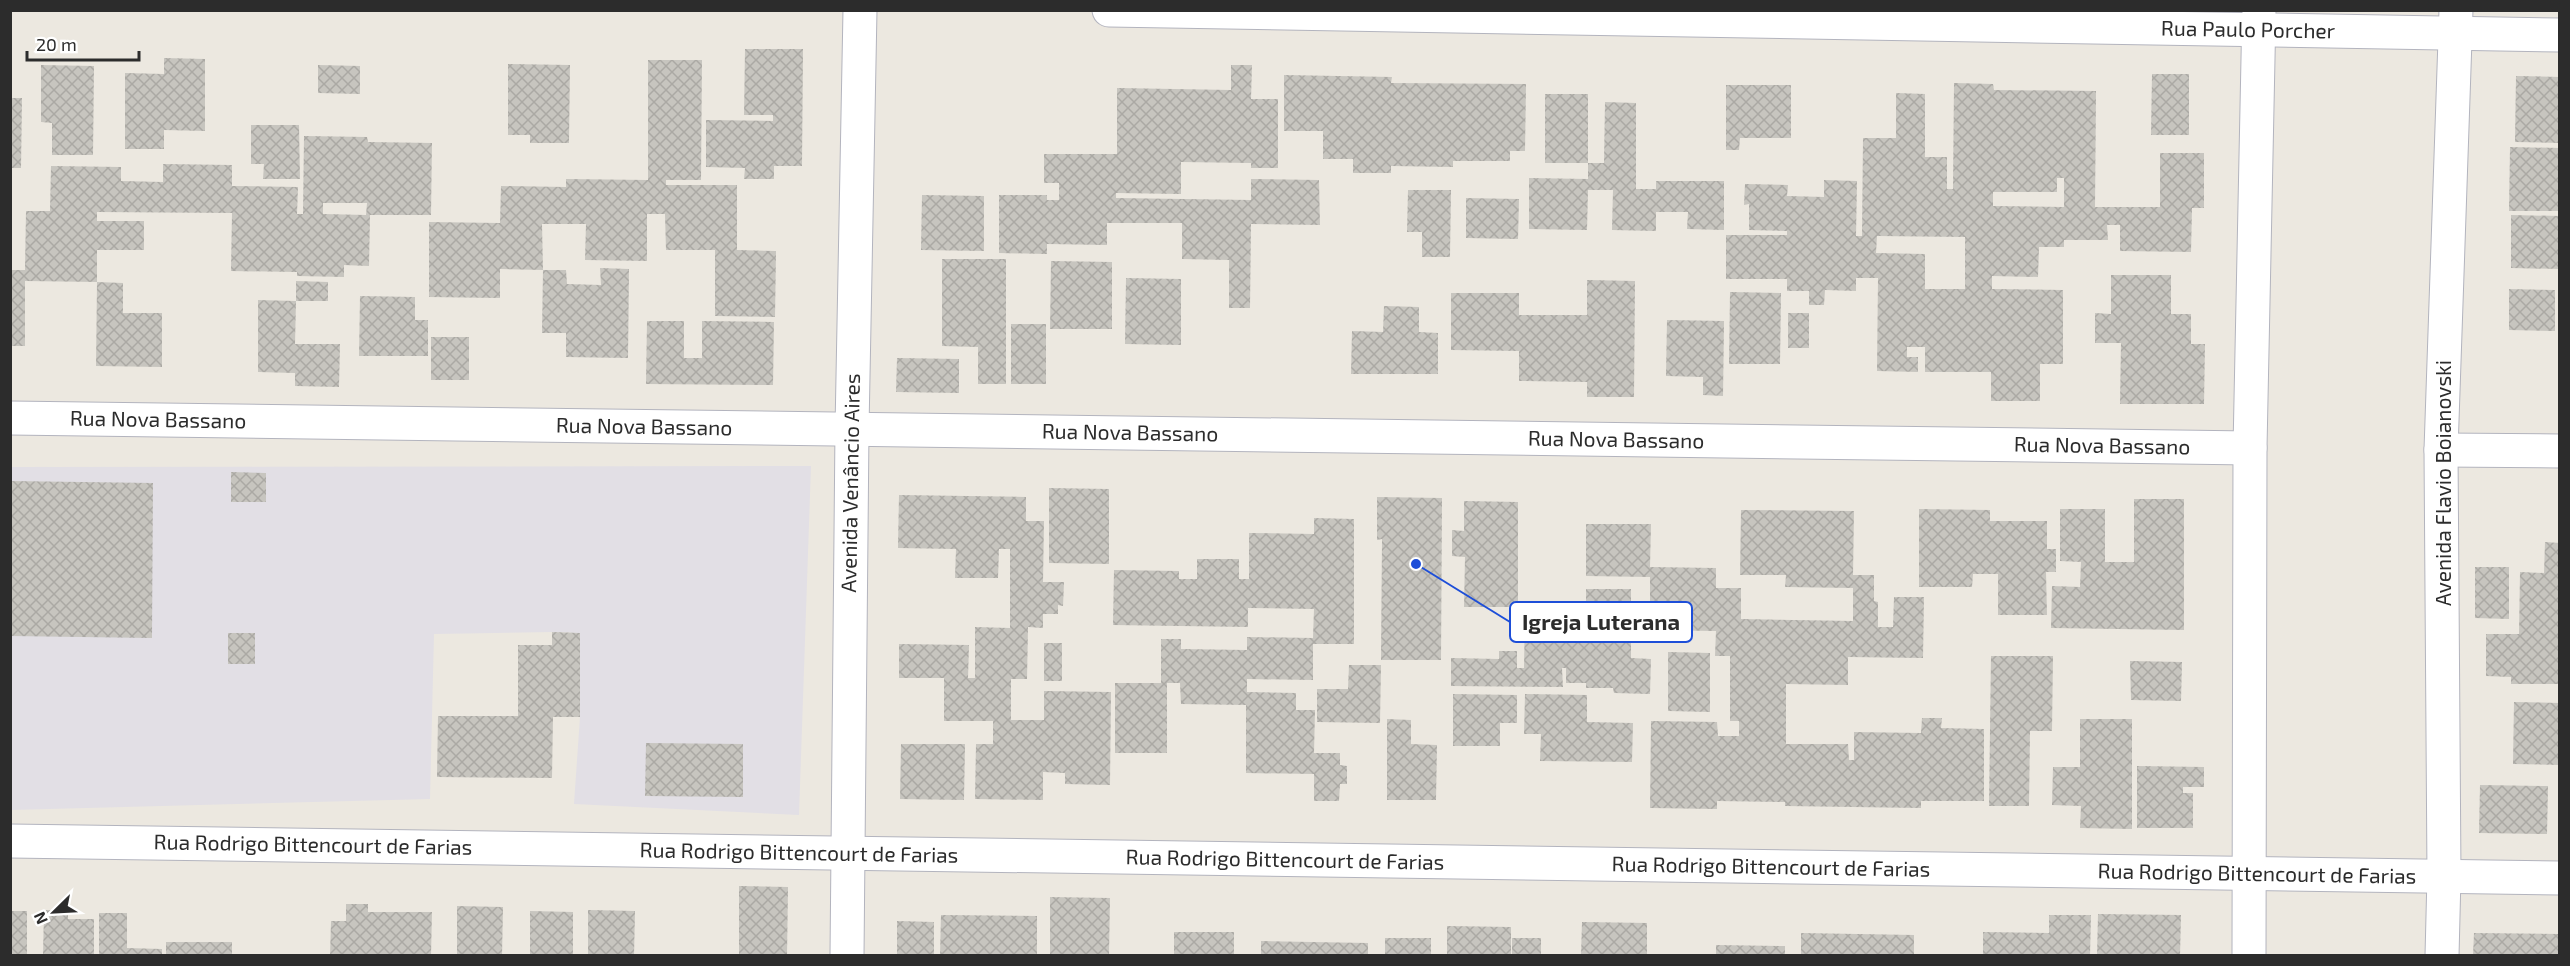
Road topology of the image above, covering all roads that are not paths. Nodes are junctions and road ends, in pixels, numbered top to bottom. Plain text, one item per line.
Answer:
1 (860, 10) edge
2 (1109, 10) edge
3 (2259, 20) edge
4 (2456, 22) edge
5 (2559, 35) edge
6 (10, 418) edge
7 (852, 429) junction
8 (2250, 448) junction
9 (2441, 450) junction
10 (2559, 451) edge
11 (10, 841) edge
12 (848, 853) junction
13 (2249, 874) junction
14 (2444, 876) junction
15 (2559, 878) edge
16 (847, 956) edge
17 (2249, 956) edge
18 (2442, 956) edge

1 - 7 street, Avenida Venâncio Aires
2 - 3 street, Rua Paulo Porcher
3 - 4 street, Rua Paulo Porcher
3 - 8 street
4 - 5 street, Rua Paulo Porcher
4 - 9 street, Avenida Flavio Boianovski
6 - 7 street, Rua Nova Bassano
7 - 8 street, Rua Nova Bassano
7 - 12 street, Avenida Venâncio Aires
8 - 13 street
9 - 10 street
9 - 14 street, Avenida Flavio Boianovski
11 - 12 street, Rua Rodrigo Bittencourt de Farias
12 - 13 street, Rua Rodrigo Bittencourt de Farias
12 - 16 street, Avenida Venâncio Aires
13 - 14 street, Rua Rodrigo Bittencourt de Farias
13 - 17 street
14 - 15 street, Rua Rodrigo Bittencourt de Farias
14 - 18 street, Avenida Flavio Boianovski

